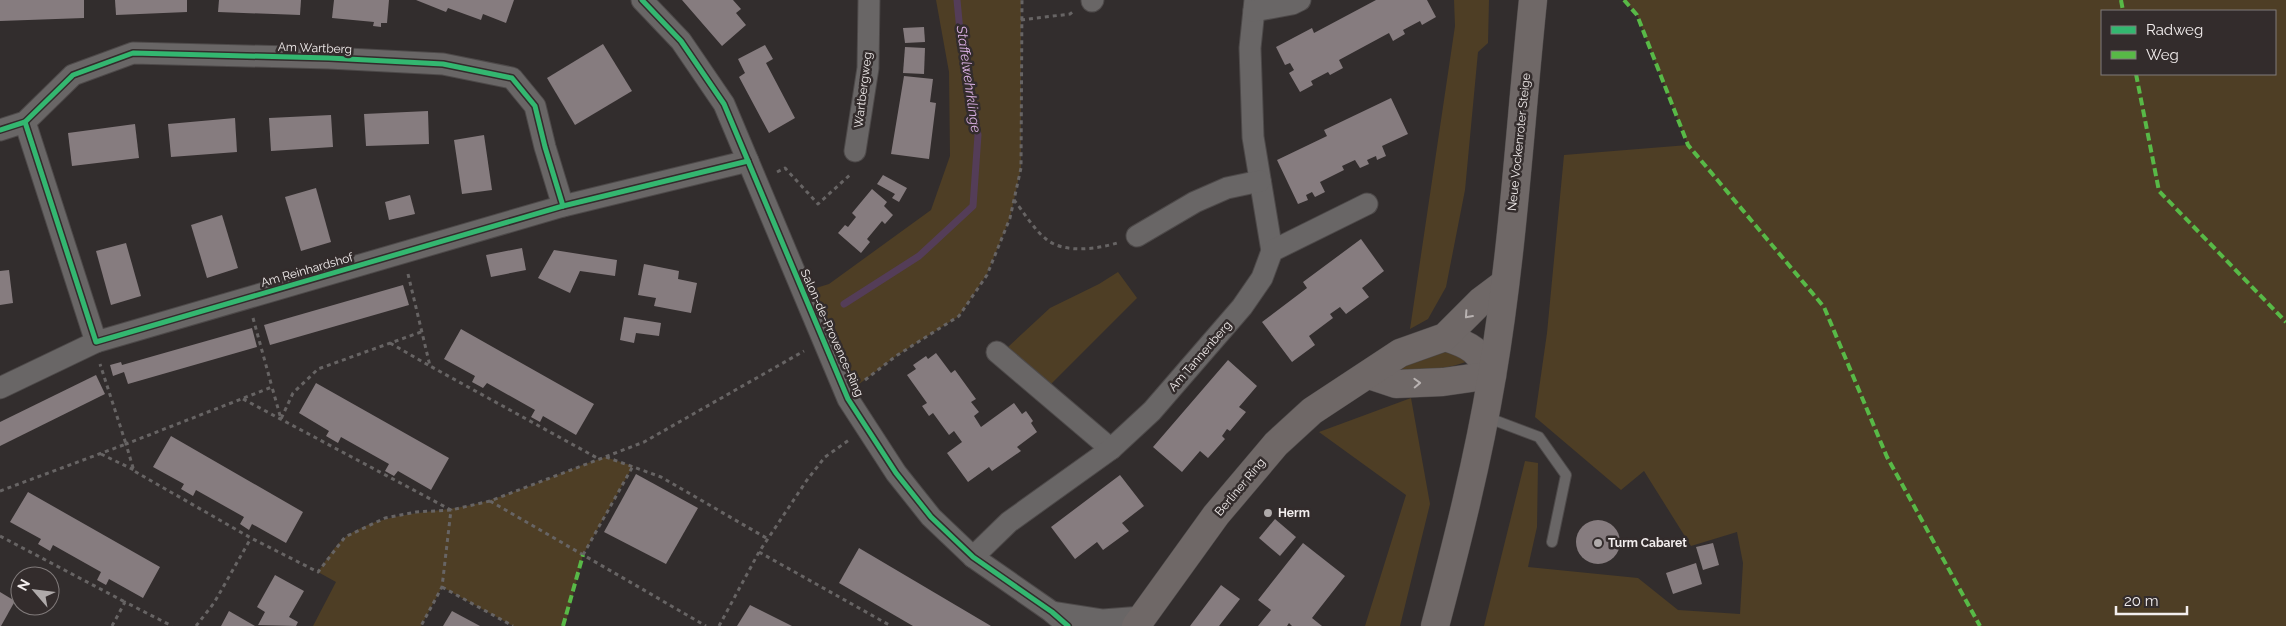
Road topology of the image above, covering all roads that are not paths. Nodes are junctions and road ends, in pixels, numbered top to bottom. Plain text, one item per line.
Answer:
1 (642, 0) edge
2 (869, 0) edge
3 (1300, 0) edge
4 (1533, 0) edge
5 (1254, 5) edge
6 (25, 122) junction
7 (0, 130) edge
8 (856, 150) road end
9 (748, 161) junction
10 (1260, 181) junction
11 (1367, 204) dead end
12 (563, 206) junction
13 (1137, 236) road end
14 (1272, 251) junction
15 (1505, 284) junction
16 (1445, 337) junction
17 (97, 350) junction
18 (996, 352) dead end
19 (1369, 375) junction
20 (1492, 375) junction
21 (0, 388) edge
22 (1484, 416) junction
23 (1112, 448) junction
24 (1552, 542) dead end
25 (973, 557) junction
26 (1052, 612) junction
27 (1139, 622) edge
28 (1068, 626) edge
29 (1435, 626) edge

1 - 9 street, Salon-de-Provence-Ring
2 - 8 street, Wartbergweg
3 - 5 street
4 - 15 street, Neue Vockenroter Steige
5 - 10 street
6 - 7 street, Am Wartberg
6 - 12 street, Am Wartberg
6 - 17 street
9 - 12 street, Am Reinhardshof
9 - 25 street, Salon-de-Provence-Ring
10 - 13 street
10 - 14 street
11 - 14 street
12 - 17 street, Am Reinhardshof
14 - 23 street, Am Tannenberg
15 -> 16 street, Berliner Ring
15 - 20 street, Neue Vockenroter Steige
16 - 19 street, Berliner Ring
16 - 20 street
17 - 21 street, Am Reinhardshof
18 - 23 street
19 -> 20 street
19 - 27 street, Berliner Ring
20 - 22 street, Neue Vockenroter Steige
22 - 24 lane
22 - 29 street, Neue Vockenroter Steige
23 - 25 street, Am Tannenberg
25 - 26 street, Salon-de-Provence-Ring
26 - 27 street, Salon-de-Provence-Ring
26 - 28 street, Salon-de-Provence-Ring

